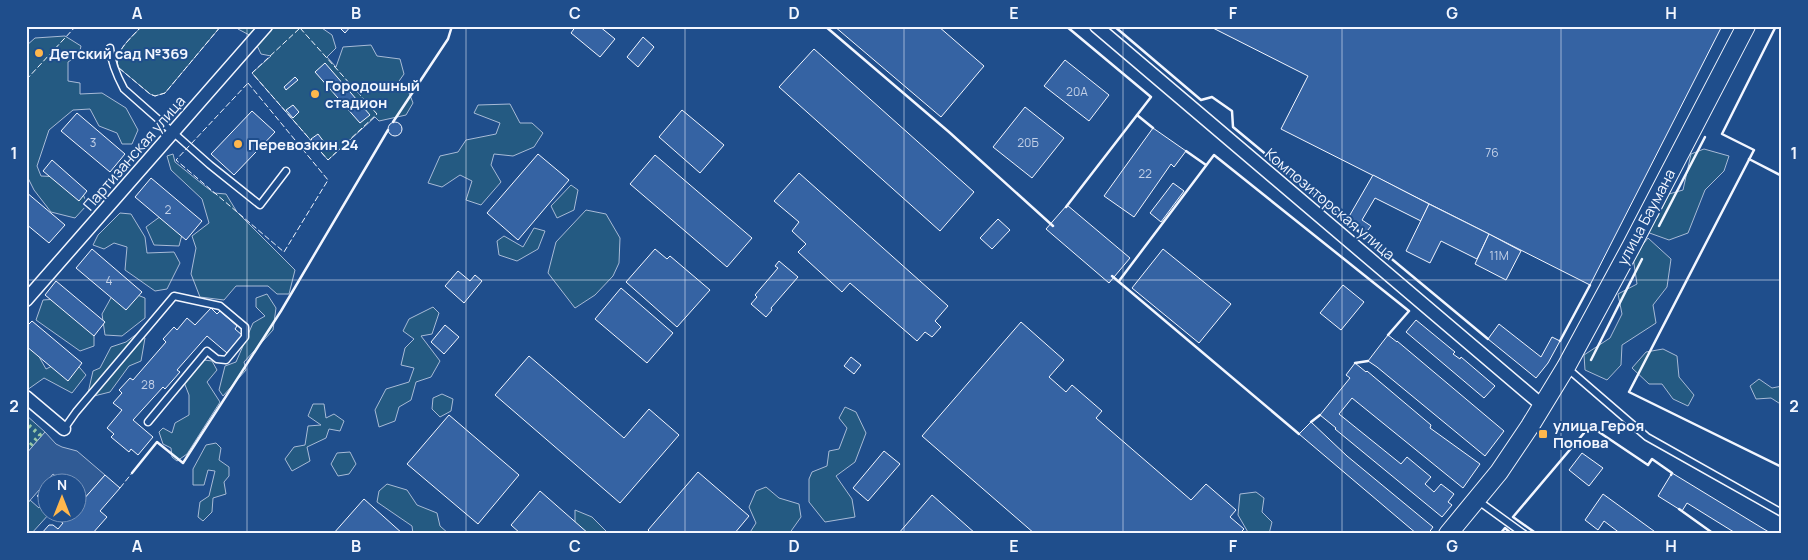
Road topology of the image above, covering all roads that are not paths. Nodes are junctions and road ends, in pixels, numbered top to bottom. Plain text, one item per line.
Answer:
1 (266, 26) edge
2 (1096, 26) edge
3 (1746, 26) edge
4 (110, 48) dead end
5 (173, 133) junction
6 (286, 171) dead end
7 (26, 300) edge
8 (1566, 367) junction
9 (26, 397) edge
10 (1543, 406) junction
11 (148, 422) dead end
12 (64, 429) joint
13 (1476, 500) junction
14 (1782, 513) edge
15 (1448, 534) edge
16 (1524, 534) edge

1 - 5 street, Партизанская улица
2 - 10 street, Композиторская улица
3 - 8 street, улица Баумана
4 - 5 lane
5 - 6 lane
5 - 7 street, Партизанская улица
8 - 10 street, улица Баумана
8 - 14 lane
9 - 12 street
10 - 13 street
11 - 12 lane
13 - 15 street
13 - 16 lane

